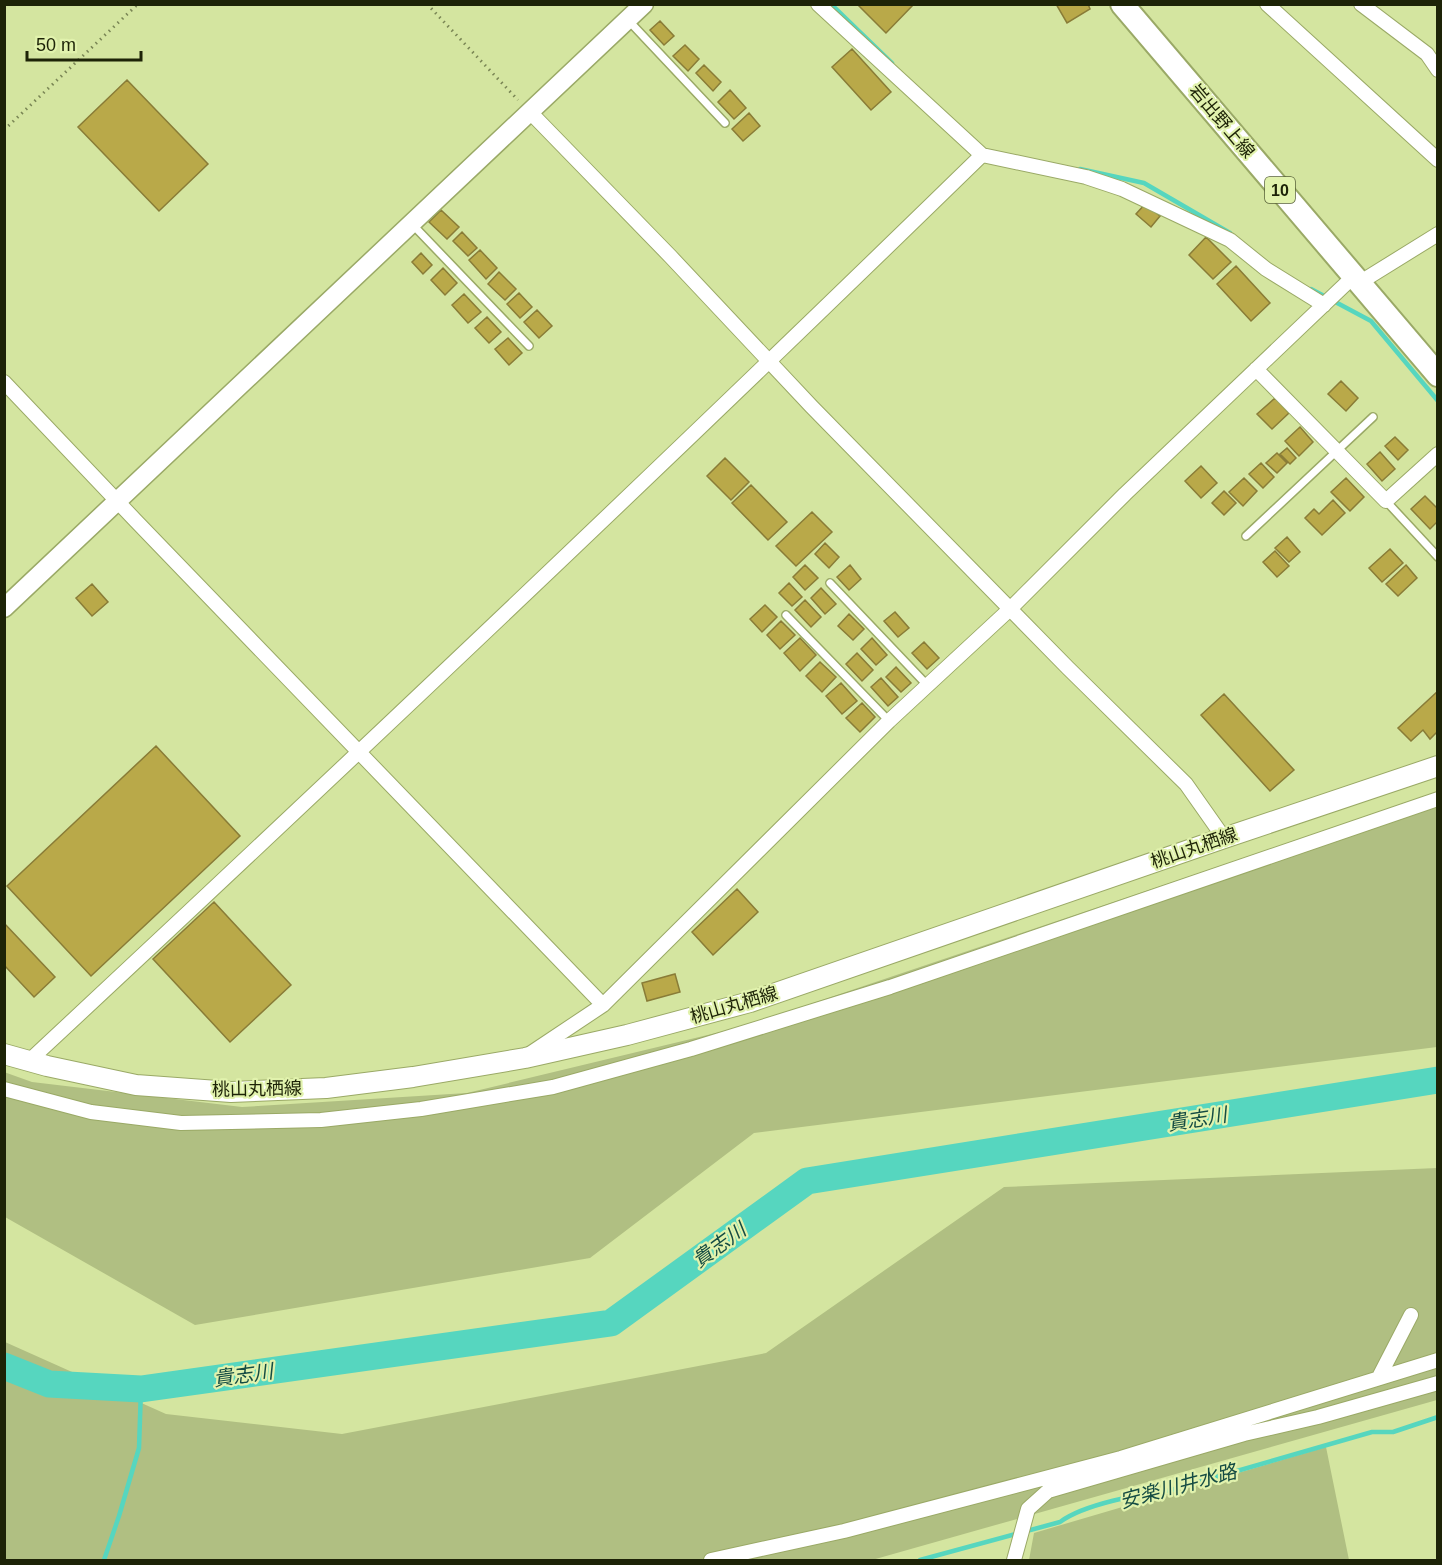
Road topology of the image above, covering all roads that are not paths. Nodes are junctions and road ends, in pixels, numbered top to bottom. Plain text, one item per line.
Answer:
1 (644, 4) edge
2 (818, 4) edge
3 (1122, 4) edge
4 (1267, 4) edge
5 (1361, 4) edge
6 (1378, 10) edge
7 (628, 20) junction
8 (1437, 70) edge
9 (530, 112) junction
10 (725, 123) dead end
11 (982, 155) junction
12 (1437, 160) edge
13 (412, 224) junction
14 (1437, 234) edge
15 (1356, 280) junction
16 (1324, 305) junction
17 (529, 346) dead end
18 (770, 362) junction
19 (1256, 369) junction
20 (1437, 375) edge
21 (4, 382) edge
22 (1373, 417) dead end
23 (1336, 451) junction
24 (1437, 454) edge
25 (117, 501) junction
26 (1386, 501) junction
27 (1246, 536) dead end
28 (1437, 557) edge
29 (831, 583) dead end
30 (4, 608) edge
31 (1010, 609) junction
32 (786, 615) dead end
33 (928, 686) junction
34 (889, 721) junction
35 (359, 752) junction
36 (1437, 766) edge
37 (1437, 799) edge
38 (1224, 838) junction
39 (603, 1005) junction
40 (4, 1054) edge
41 (525, 1058) junction
42 (29, 1061) junction
43 (4, 1089) edge
44 (1411, 1315) dead end
45 (1437, 1360) edge
46 (1379, 1377) junction
47 (1437, 1383) edge
48 (711, 1560) edge
49 (1014, 1560) edge

1 - 7 street
2 - 11 street
3 - 15 main road, 岩出野上線 / 10
4 - 12 street
5 - 6 street
6 - 8 street
7 - 9 street
7 - 10 lane
9 - 13 street
9 - 18 street
11 - 16 street
11 - 18 street
13 - 17 lane
13 - 25 street
14 - 15 street
15 - 16 street
15 - 20 main road, 岩出野上線 / 10
16 - 19 street
18 - 31 street
18 - 35 street
19 - 23 street
19 - 31 street
21 - 25 street
22 - 23 lane
23 - 26 street
23 - 27 lane
24 - 26 street
25 - 30 street
25 - 35 street
26 - 28 lane
29 - 33 lane
31 - 33 street
31 - 38 street
32 - 34 lane
33 - 34 street
34 - 39 street
35 - 39 street
35 - 42 street
36 - 38 main road, 桃山丸栖線
37 - 43 street
38 - 41 main road, 桃山丸栖線
39 - 41 street
40 - 42 main road, 桃山丸栖線
41 - 42 main road, 桃山丸栖線
44 - 46 street
45 - 46 street
46 - 48 street
47 - 49 street

